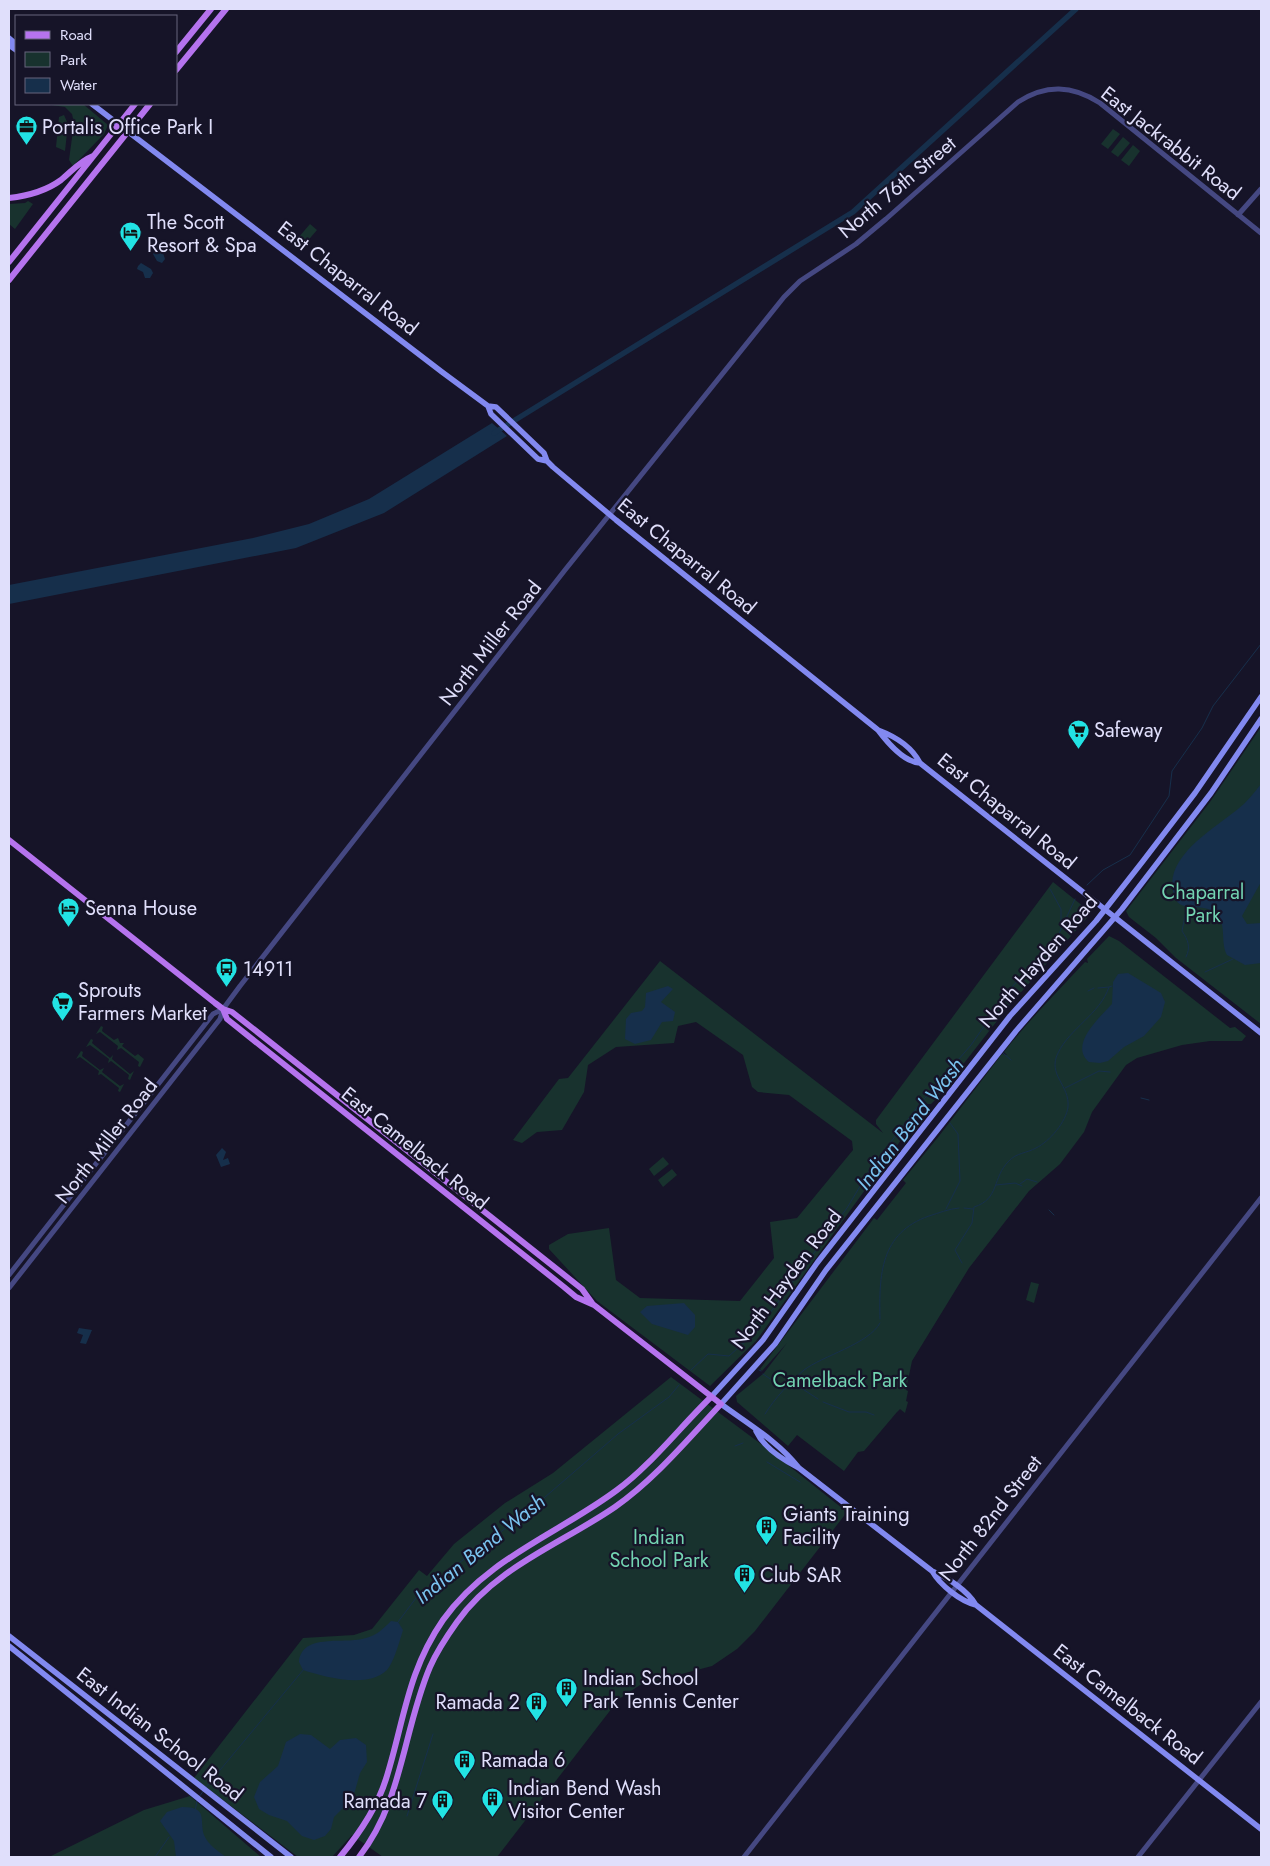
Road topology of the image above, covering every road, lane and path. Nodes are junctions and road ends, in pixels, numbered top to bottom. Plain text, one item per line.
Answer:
1 (211, 9) edge
2 (226, 9) edge
3 (178, 50) edge
4 (178, 68) edge
5 (1028, 96) joint
6 (93, 105) edge
7 (134, 105) edge
8 (149, 105) edge
9 (119, 124) junction
10 (128, 131) junction
11 (94, 155) junction
12 (1261, 189) edge
13 (9, 198) edge
14 (1238, 215) junction
15 (1261, 234) edge
16 (9, 262) edge
17 (9, 280) edge
18 (784, 298) joint
19 (488, 406) junction
20 (547, 461) junction
21 (609, 515) junction
22 (1261, 697) edge
23 (1261, 719) edge
24 (9, 840) edge
25 (1104, 910) junction
26 (1114, 918) junction
27 (223, 1009) junction
28 (1261, 1033) edge
29 (410, 1152) junction
30 (402, 1158) junction
31 (1261, 1198) edge
32 (9, 1275) edge
33 (9, 1288) edge
34 (594, 1306) junction
35 (711, 1397) junction
36 (721, 1404) junction
37 (954, 1589) junction
38 (9, 1636) edge
39 (9, 1646) edge
40 (1261, 1702) edge
41 (1200, 1780) junction
42 (1261, 1829) edge
43 (271, 1857) edge
44 (291, 1857) edge
45 (340, 1857) edge
46 (359, 1857) edge
47 (744, 1857) edge
48 (1138, 1857) edge

1 - 3 main road
2 - 4 main road
5 - 14 street, East Jackrabbit Road
5 - 18 street, North 76th Street
6 - 9 main road, East Chaparral Road
7 - 9 main road
8 - 10 main road
9 - 10 main road, East Chaparral Road
9 - 11 main road
10 - 17 main road
10 - 19 main road, East Chaparral Road
11 - 13 main road
11 - 16 main road
12 - 14 street
14 - 15 street, East Jackrabbit Road
18 - 21 street, North Miller Road
19 - 20 main road, East Chaparral Road
19 - 20 main road, East Chaparral Road
20 - 21 main road, East Chaparral Road
21 - 25 main road, East Chaparral Road
21 - 27 street, North Miller Road
22 - 25 main road, North Hayden Road
23 - 26 main road, North Hayden Road
24 - 27 main road, East Camelback Road
25 - 26 main road, East Chaparral Road
25 - 35 main road, North Hayden Road
26 - 28 main road, East Chaparral Road
26 - 36 main road, North Hayden Road
27 - 29 main road, East Camelback Road
27 - 30 main road, East Camelback Road
27 - 32 street, North Miller Road
27 - 33 street, North Miller Road
29 - 30 main road
29 - 34 main road, East Camelback Road
30 - 34 main road, East Camelback Road
31 - 37 street, North 82nd Street
34 - 35 main road, East Camelback Road
35 - 36 main road, East Camelback Road
35 - 45 main road, North Hayden Road
36 - 37 main road, East Camelback Road
36 - 46 main road, North Hayden Road
37 - 41 main road, East Camelback Road
37 - 47 street, North 82nd Street
38 - 44 main road, East Indian School Road
39 - 43 main road, East Indian School Road
40 - 41 street
41 - 42 main road, East Camelback Road
41 - 48 street

